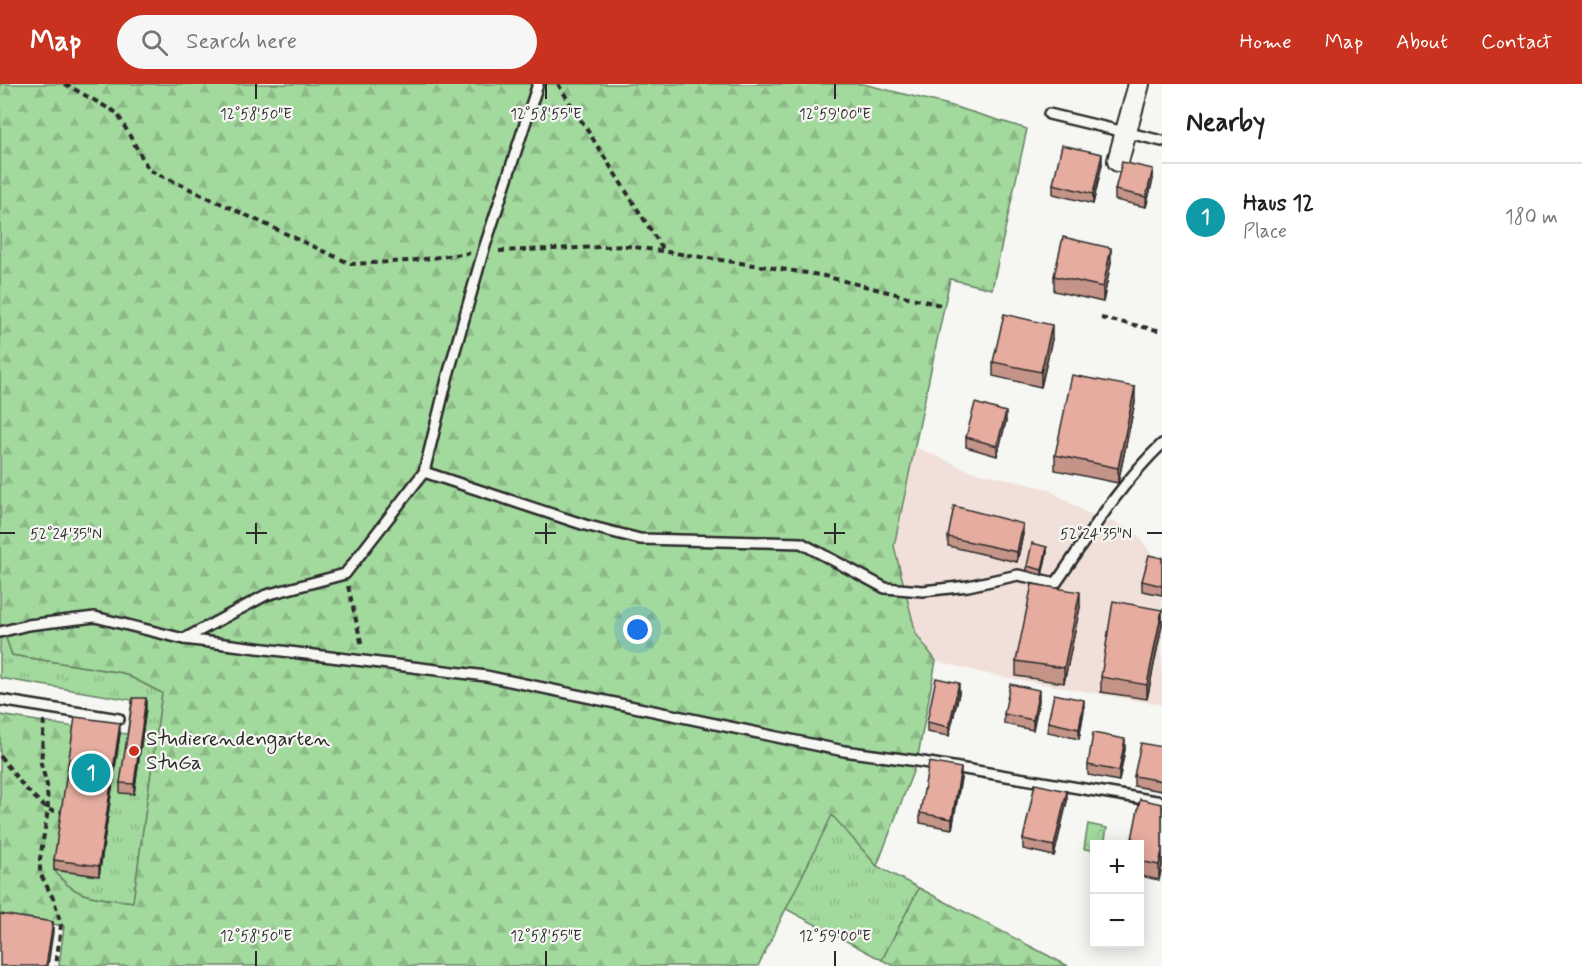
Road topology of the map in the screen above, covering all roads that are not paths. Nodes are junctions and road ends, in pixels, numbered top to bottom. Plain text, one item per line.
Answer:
1 (538, 84) edge
2 (1139, 84) edge
3 (1049, 114) dead end
4 (1125, 132) junction
5 (1162, 141) edge
6 (1118, 161) dead end
7 (1162, 444) edge
8 (424, 472) junction
9 (0, 632) edge
10 (183, 639) junction
11 (0, 700) edge
12 (119, 719) dead end
13 (1162, 802) edge

1 - 8 lane
2 - 4 street
3 - 4 lane
4 - 5 lane
4 - 6 street
7 - 8 lane
8 - 10 lane
9 - 10 lane
10 - 13 lane
11 - 12 lane

